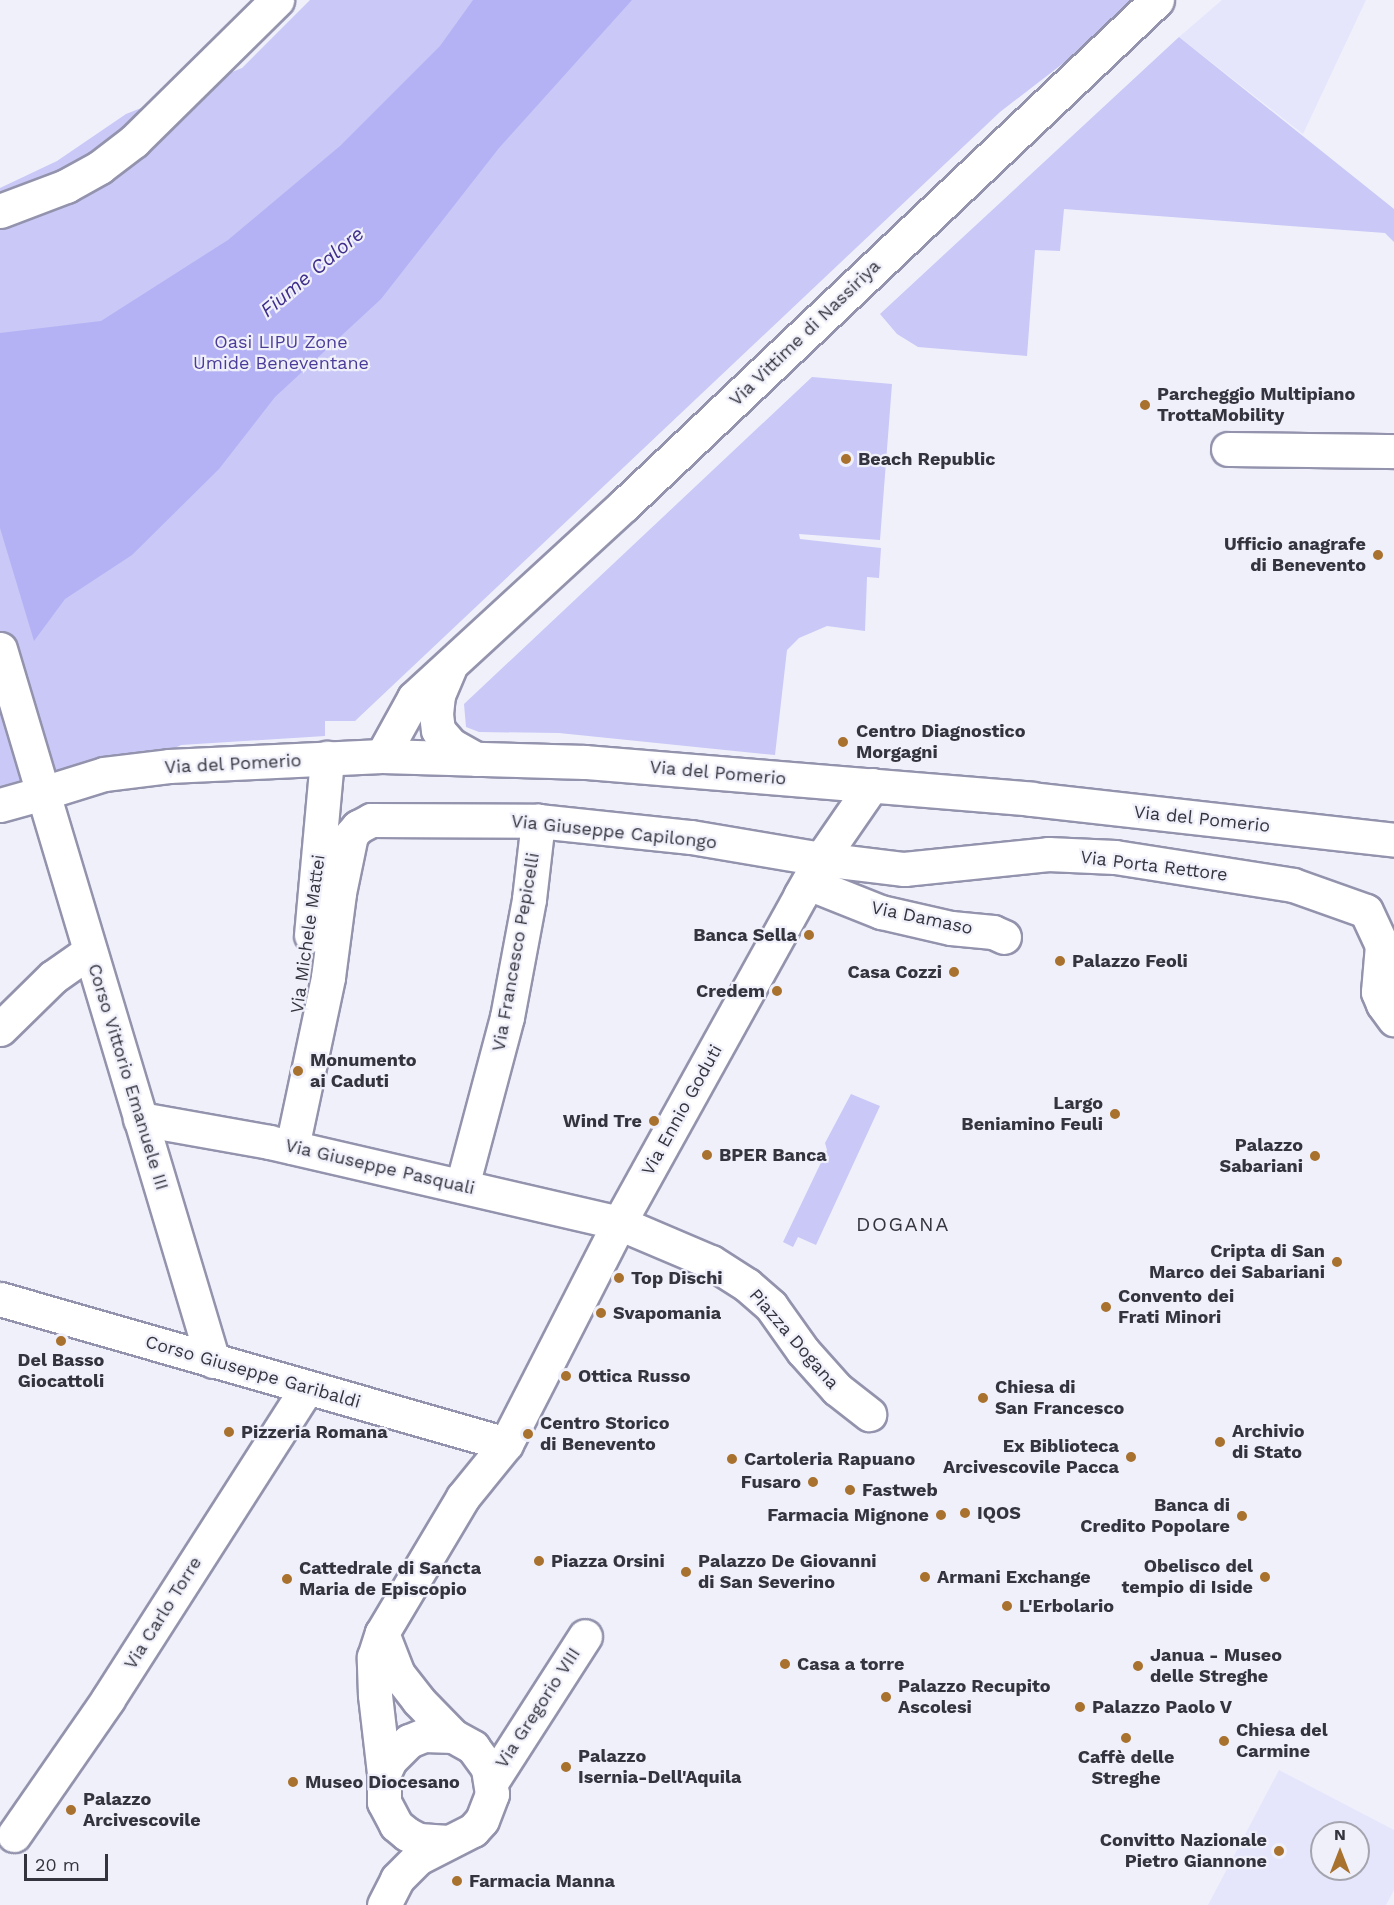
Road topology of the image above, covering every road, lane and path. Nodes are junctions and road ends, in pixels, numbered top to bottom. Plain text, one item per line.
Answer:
1 (276, 0) edge
2 (1157, 0) edge
3 (0, 211) edge
4 (1228, 449) dead end
5 (1394, 451) edge
6 (0, 649) edge
7 (452, 665) junction
8 (382, 756) junction
9 (327, 759) junction
10 (476, 759) junction
11 (872, 785) junction
12 (44, 793) junction
13 (0, 805) edge
14 (538, 821) junction
15 (1394, 840) edge
16 (814, 871) junction
17 (1004, 937) dead end
18 (90, 951) junction
19 (316, 988) junction
20 (1394, 1019) edge
21 (0, 1029) edge
22 (140, 1119) junction
23 (280, 1144) junction
24 (462, 1186) junction
25 (619, 1223) junction
26 (0, 1299) edge
27 (213, 1361) junction
28 (307, 1388) junction
29 (869, 1414) dead end
30 (506, 1444) junction
31 (382, 1633) junction
32 (585, 1636) dead end
33 (453, 1736) junction
34 (384, 1773) junction
35 (492, 1781) junction
36 (396, 1825) junction
37 (14, 1835) dead end
38 (448, 1842) junction
39 (391, 1892) edge

1 - 3 street
2 - 7 street, Via Vittime di Nassiriya
4 - 5 street
6 - 12 street, Corso Vittorio Emanuele III
7 - 8 street, Via Vittime di Nassiriya
7 - 10 street, Via Vittime di Nassiriya
8 - 9 street, Via del Pomerio
8 - 10 street, Via del Pomerio
9 - 12 street, Via del Pomerio
9 - 19 street, Via Michele Mattei
10 - 11 street, Via del Pomerio
11 - 15 street, Via del Pomerio
11 - 16 street, Via Ennio Goduti
12 - 13 street, Via del Pomerio
12 - 18 street, Corso Vittorio Emanuele III
14 - 16 street, Via Giuseppe Capilongo
14 - 19 street, Via Giuseppe Capilongo
14 - 24 street, Via Francesco Pepicelli
16 - 17 street, Via Damaso
16 - 20 street, Via Porta Rettore
16 - 25 street, Via Ennio Goduti
18 - 21 street
18 - 22 street, Corso Vittorio Emanuele III
19 - 23 street, Via Michele Mattei
22 - 23 street, Via Giuseppe Pasquali
22 - 27 street, Corso Vittorio Emanuele III
23 - 24 street, Via Giuseppe Pasquali
24 - 25 street, Via Giuseppe Pasquali
25 - 29 street, Piazza Dogana
25 - 30 street, Via Ennio Goduti
26 - 27 street, Corso Giuseppe Garibaldi
27 - 28 street, Corso Giuseppe Garibaldi
28 - 30 street, Corso Giuseppe Garibaldi
28 - 37 street, Via Carlo Torre
30 - 31 street
31 - 33 street
31 - 34 street
32 - 35 street, Via Gregorio VIII
33 - 34 street
33 - 35 street
34 - 36 street
35 - 38 street
36 - 38 street
36 - 39 street
38 - 39 street

